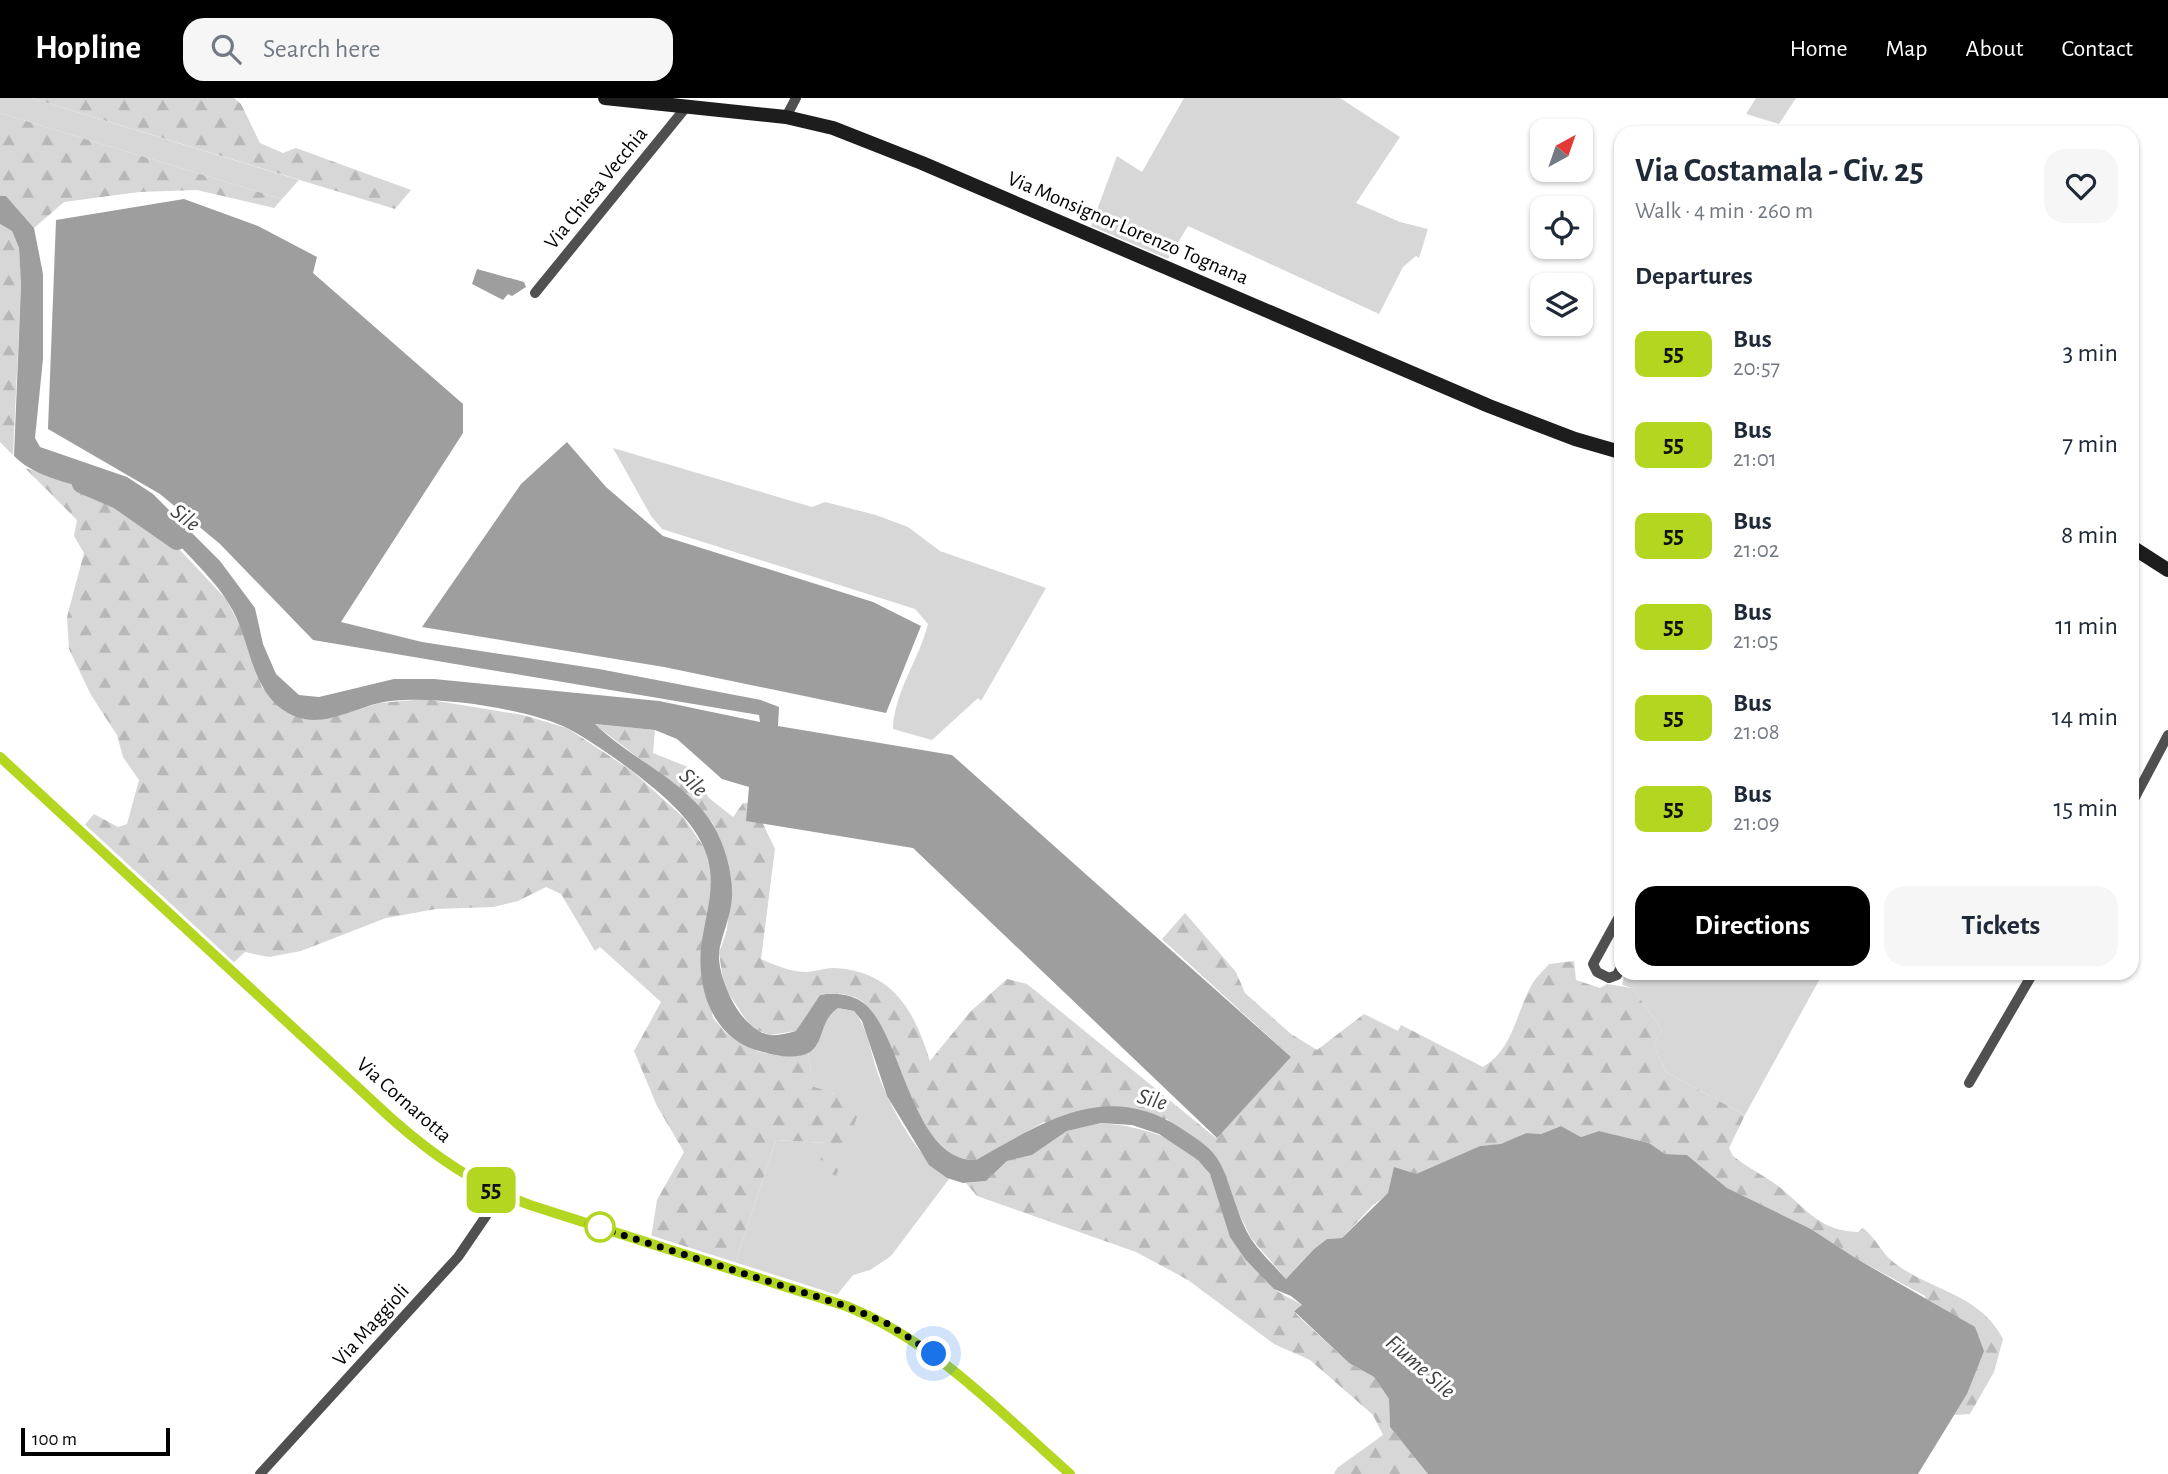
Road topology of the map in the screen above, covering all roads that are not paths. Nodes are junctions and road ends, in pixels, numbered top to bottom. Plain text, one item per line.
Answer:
1 (605, 98) edge
2 (796, 98) edge
3 (687, 106) junction
4 (786, 117) junction
5 (535, 293) dead end
6 (1614, 450) edge
7 (2139, 551) edge
8 (2168, 570) edge
9 (2168, 734) edge
10 (0, 757) edge
11 (2139, 790) edge
12 (1614, 926) edge
13 (1614, 976) edge
14 (2029, 980) edge
15 (1969, 1083) dead end
16 (501, 1194) junction
17 (260, 1474) edge
18 (1070, 1474) edge

1 - 3 main road, Via Monsignor Lorenzo Tognana
2 - 4 street
3 - 4 main road, Via Monsignor Lorenzo Tognana
3 - 5 street, Via Chiesa Vecchia
4 - 6 main road, Via Monsignor Lorenzo Tognana
7 - 8 main road
9 - 11 street
10 - 16 main road, Via Cornarotta
12 - 13 street
14 - 15 street
16 - 17 street, Via Maggioli
16 - 18 main road, Via Cornarotta

